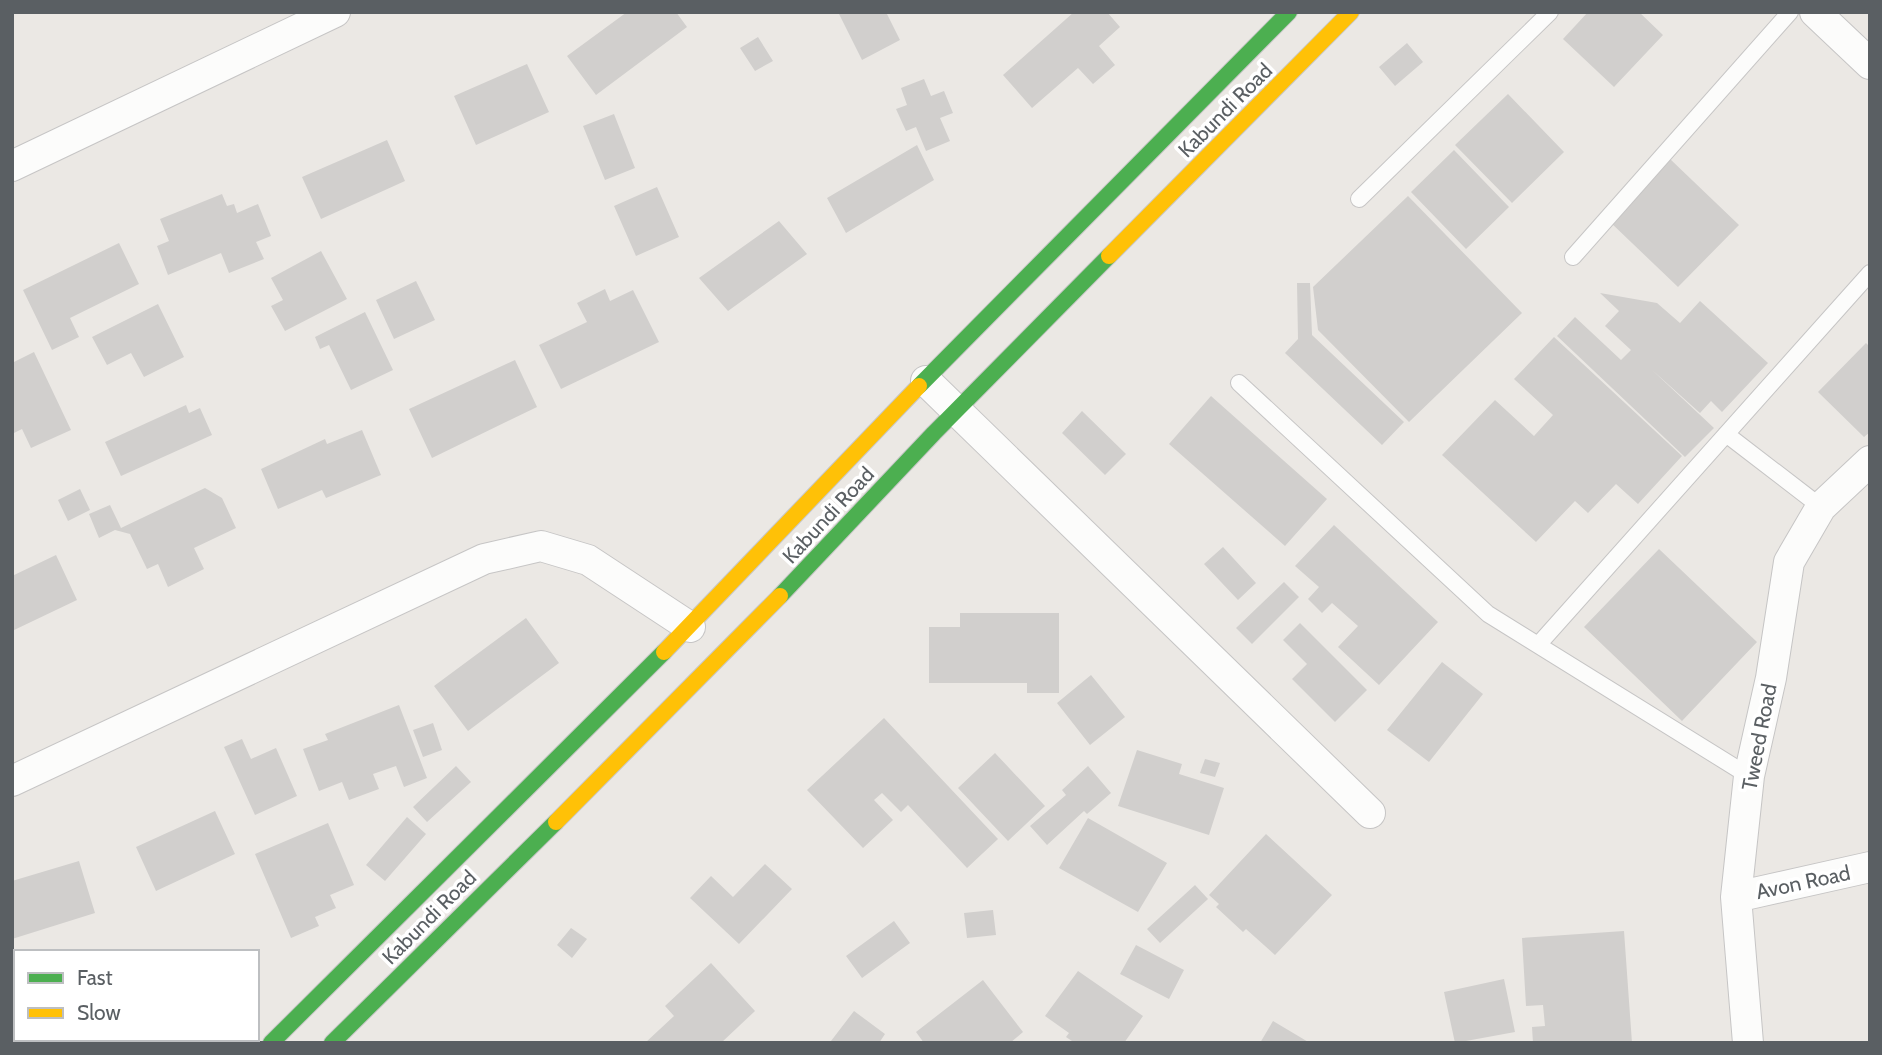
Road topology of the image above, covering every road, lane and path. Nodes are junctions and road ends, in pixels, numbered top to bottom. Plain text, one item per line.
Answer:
1 (335, 12) edge
2 (1290, 12) edge
3 (1351, 12) edge
4 (1550, 12) edge
5 (1790, 12) edge
6 (1815, 12) edge
7 (1870, 64) edge
8 (12, 166) edge
9 (1359, 199) dead end
10 (1573, 257) dead end
11 (1870, 273) edge
12 (926, 381) junction
13 (1239, 383) dead end
14 (958, 411) junction
15 (1726, 434) junction
16 (1870, 461) edge
17 (1821, 507) junction
18 (690, 627) junction
19 (1538, 645) junction
20 (1749, 776) junction
21 (12, 781) edge
22 (1370, 813) dead end
23 (1870, 867) edge
24 (1736, 897) junction
25 (271, 1043) edge
26 (332, 1043) edge
27 (1748, 1043) edge

1 - 8 street
2 - 12 street, Kabundi Road
3 - 14 street, Kabundi Road
4 - 9 lane
5 - 10 lane
6 - 7 street
11 - 15 lane
12 - 14 street
12 - 18 street, Kabundi Road
13 - 19 lane
14 - 22 street
14 - 26 street, Kabundi Road
15 - 17 lane
15 - 19 lane
16 - 17 street, Tweed Road
17 - 20 street, Tweed Road
18 - 21 street
18 - 25 street, Kabundi Road
19 - 20 lane
20 - 24 street, Tweed Road
23 - 24 street, Avon Road
24 - 27 street, Tweed Road

